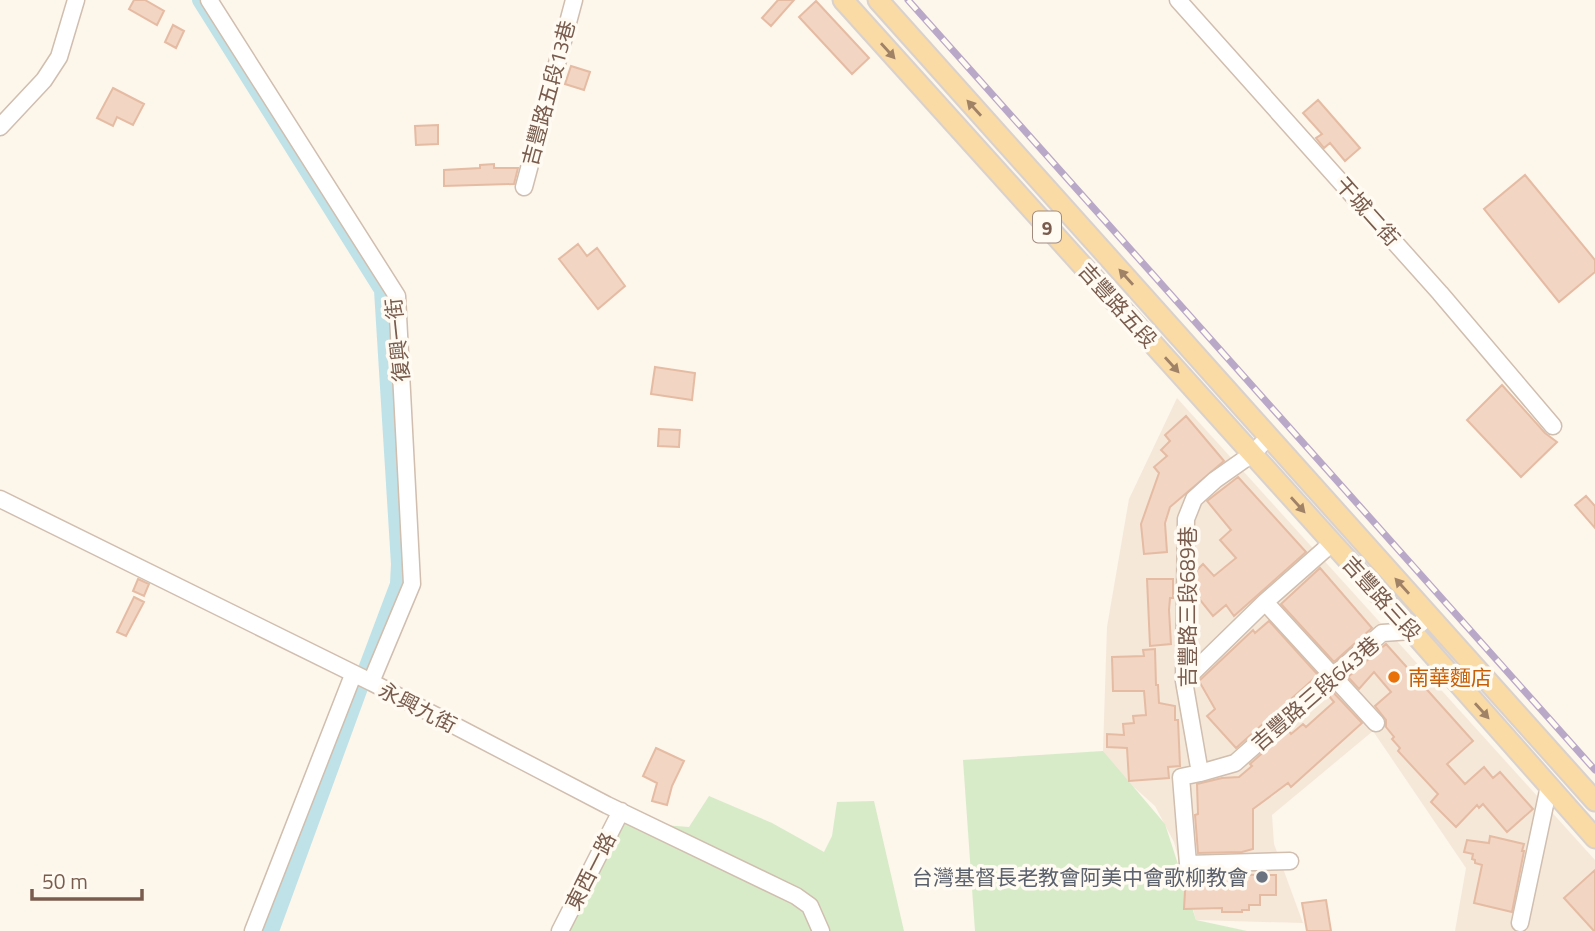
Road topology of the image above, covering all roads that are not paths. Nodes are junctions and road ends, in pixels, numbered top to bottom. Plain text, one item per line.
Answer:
1 (76, 0) edge
2 (209, 0) edge
3 (574, 0) edge
4 (842, 0) edge
5 (878, 0) edge
6 (1178, 0) edge
7 (0, 127) edge
8 (524, 187) dead end
9 (1553, 426) dead end
10 (1269, 438) junction
11 (1252, 454) junction
12 (0, 499) edge
13 (1332, 543) junction
14 (1265, 602) junction
15 (1429, 616) junction
16 (1412, 631) junction
17 (353, 676) junction
18 (1335, 677) junction
19 (1184, 681) junction
20 (370, 682) junction
21 (1376, 723) dead end
22 (1200, 773) junction
23 (1549, 786) junction
24 (1595, 801) edge
25 (621, 811) junction
26 (1595, 838) edge
27 (1290, 862) dead end
28 (1520, 923) dead end
29 (253, 931) edge
30 (560, 931) edge
31 (821, 931) edge

1 - 7 street
2 - 20 street, 復興一街
3 - 8 street, 吉豐路五段13巷
4 -> 11 main road, 吉豐路五段 / 9
10 -> 5 main road, 吉豐路五段 / 9
6 - 9 street, 干城二街
10 - 11 street, 吉豐路三段689巷
15 -> 10 main road, 吉豐路三段 / 9
11 -> 13 main road, 吉豐路三段 / 9
11 - 19 street, 吉豐路三段689巷
12 - 17 street, 永興九街
13 - 14 street
13 - 16 main road, 吉豐路三段 / 9
14 - 18 street
14 - 19 street
15 - 16 street
15 - 24 main road, 吉豐路三段 / 9
16 - 18 street, 吉豐路三段643巷
16 -> 23 main road, 吉豐路三段 / 9
17 - 20 street, 永興九街
17 - 29 street
18 - 21 street
18 - 22 street, 吉豐路三段643巷
19 - 22 street, 吉豐路三段689巷
20 - 25 street, 永興九街
22 - 27 street
23 - 26 main road, 吉豐路三段 / 9
23 - 28 street
25 - 30 street, 東西一路
25 - 31 street, 永興九街

